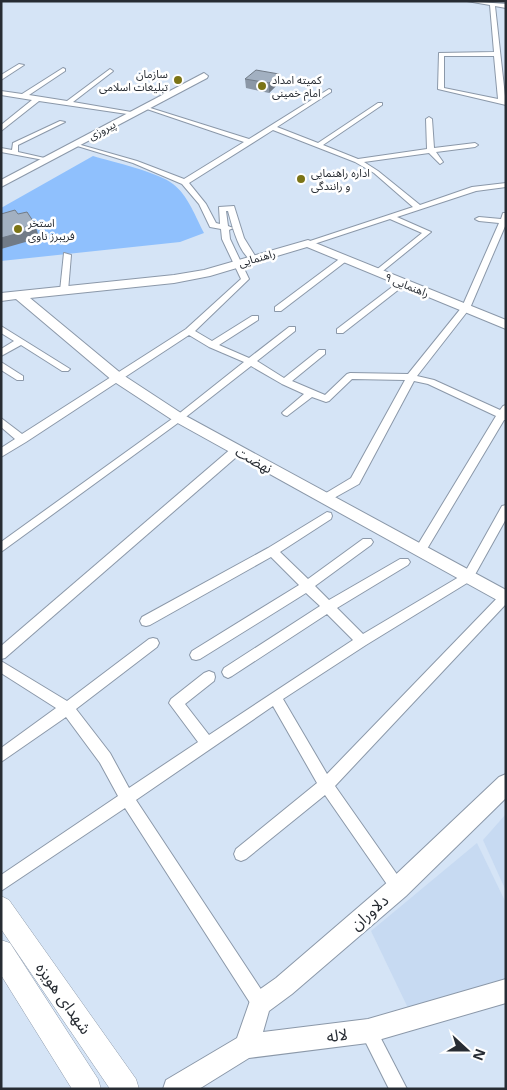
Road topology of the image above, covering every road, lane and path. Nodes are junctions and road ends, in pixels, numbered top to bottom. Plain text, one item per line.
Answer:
1 (469, 1) edge
2 (492, 4) junction
3 (506, 6) edge
4 (496, 54) junction
5 (21, 65) dead end
6 (63, 70) dead end
7 (110, 70) dead end
8 (204, 76) dead end
9 (1, 78) edge
10 (329, 91) dead end
11 (1, 93) edge
12 (24, 96) junction
13 (38, 98) junction
14 (68, 103) junction
15 (504, 103) edge
16 (380, 104) dead end
17 (146, 106) junction
18 (134, 113) junction
19 (429, 119) dead end
20 (62, 122) dead end
21 (272, 127) junction
22 (1, 129) edge
23 (249, 141) junction
24 (76, 144) junction
25 (318, 145) junction
26 (475, 145) dead end
27 (1, 150) edge
28 (431, 151) junction
29 (15, 153) junction
30 (47, 160) junction
31 (356, 161) junction
32 (440, 162) dead end
33 (185, 182) junction
34 (1, 184) edge
35 (506, 185) edge
36 (418, 207) junction
37 (389, 216) junction
38 (480, 218) dead end
39 (504, 218) edge
40 (237, 227) junction
41 (224, 228) junction
42 (502, 235) edge
43 (308, 243) junction
44 (67, 254) dead end
45 (253, 259) junction
46 (345, 259) junction
47 (236, 264) junction
48 (378, 273) junction
49 (402, 283) junction
50 (64, 291) junction
51 (19, 295) junction
52 (1, 297) edge
53 (466, 308) junction
54 (278, 309) dead end
55 (255, 318) dead end
56 (506, 325) edge
57 (1, 329) edge
58 (292, 329) dead end
59 (189, 331) junction
60 (340, 331) dead end
61 (21, 341) junction
62 (212, 344) junction
63 (322, 352) dead end
64 (1, 353) edge
65 (251, 362) junction
66 (1, 365) edge
67 (65, 369) dead end
68 (411, 377) junction
69 (20, 378) dead end
70 (118, 378) junction
71 (285, 382) junction
72 (311, 393) junction
73 (287, 413) dead end
74 (504, 413) edge
75 (179, 418) junction
76 (1, 422) edge
77 (22, 440) junction
78 (237, 450) junction
79 (1, 453) edge
80 (325, 499) junction
81 (506, 508) edge
82 (327, 516) dead end
83 (367, 542) dead end
84 (1, 548) edge
85 (272, 551) junction
86 (420, 551) junction
87 (404, 562) dead end
88 (468, 577) junction
89 (307, 586) junction
90 (505, 597) edge
91 (328, 607) junction
92 (146, 621) dead end
93 (362, 641) junction
94 (153, 643) dead end
95 (1, 654) edge
96 (196, 655) dead end
97 (1, 666) edge
98 (228, 672) dead end
99 (209, 677) dead end
100 (275, 697) junction
101 (68, 708) junction
102 (208, 743) junction
103 (1, 756) edge
104 (506, 784) edge
105 (326, 785) junction
106 (127, 798) junction
107 (241, 854) dead end
108 (1, 884) edge
109 (398, 888) junction
110 (1, 908) edge
111 (1, 952) edge
112 (506, 991) edge
113 (260, 1003) junction
114 (368, 1031) junction
115 (246, 1046) junction
116 (88, 1089) edge
117 (126, 1089) edge
118 (175, 1089) edge
119 (398, 1089) edge

1 - 2 street
2 - 3 street
2 - 4 street
4 - 15 street
4 - 15 street
5 - 9 street
6 - 12 street
7 - 14 street
8 - 17 street, پیروزی
10 - 21 street
11 - 12 street
12 - 13 street
13 - 14 street
13 - 22 street
14 - 18 street
16 - 25 street
17 - 18 street, پیروزی
17 - 23 street
18 - 24 street, پیروزی
19 - 28 street
20 - 29 street
21 - 23 street
21 - 25 street
23 - 33 street
24 - 30 street, پیروزی
24 - 33 street
25 - 31 street
26 - 28 street
27 - 29 street
28 - 31 street
28 - 32 street
29 - 30 street
30 - 34 street, پیروزی
31 - 36 street
33 - 41 street
35 - 36 street, راهنمایی
36 - 37 street, راهنمایی
37 - 43 street, راهنمایی
37 - 48 street
38 - 39 street
39 - 42 street
40 - 41 street
40 - 41 street
40 - 45 street
41 - 47 street
42 - 53 street
43 - 45 street, راهنمایی
43 - 46 street, راهنمایی ۹
44 - 50 street
45 - 47 street, راهنمایی
46 - 48 street, راهنمایی ۹
46 - 54 street
47 - 50 street, راهنمایی
47 - 59 street
48 - 49 street, راهنمایی ۹
49 - 53 street, راهنمایی ۹
49 - 60 street
50 - 51 street, راهنمایی
51 - 52 street, راهنمایی
51 - 70 street, نهضت
53 - 56 street, راهنمایی ۹
53 - 68 street
55 - 62 street
57 - 61 street
58 - 65 street
59 - 62 street
59 - 70 street
61 - 64 street
61 - 67 street
62 - 65 street
63 - 71 street
65 - 71 street
65 - 75 street
66 - 69 street
68 - 72 street
68 - 74 street
68 - 80 street
70 - 75 street, نهضت
70 - 77 street
71 - 72 street
72 - 73 street
74 - 86 street
75 - 78 street, نهضت
75 - 84 street
76 - 77 street
77 - 79 street
78 - 80 street, نهضت
78 - 95 street
80 - 86 street, نهضت
81 - 88 street
82 - 85 street
83 - 89 street
85 - 89 street
85 - 92 street
86 - 88 street, نهضت
87 - 91 street
88 - 90 street, نهضت
88 - 93 street
89 - 91 street
89 - 96 street
90 - 105 street
91 - 93 street
91 - 98 street
93 - 100 street
94 - 101 street
97 - 101 street
99 - 102 street
100 - 102 street
100 - 105 street
101 - 103 street
101 - 106 street
102 - 106 street
104 - 109 street, دلاوران
105 - 107 street
105 - 109 street
106 - 108 street
106 - 113 street
109 - 113 street, دلاوران
110 - 117 main road, شهدای هویزه
111 - 116 main road, شهدای هویزه
112 - 114 street, لاله
113 - 115 street
114 - 115 street, لاله
114 - 119 street
115 - 118 street, لاله

